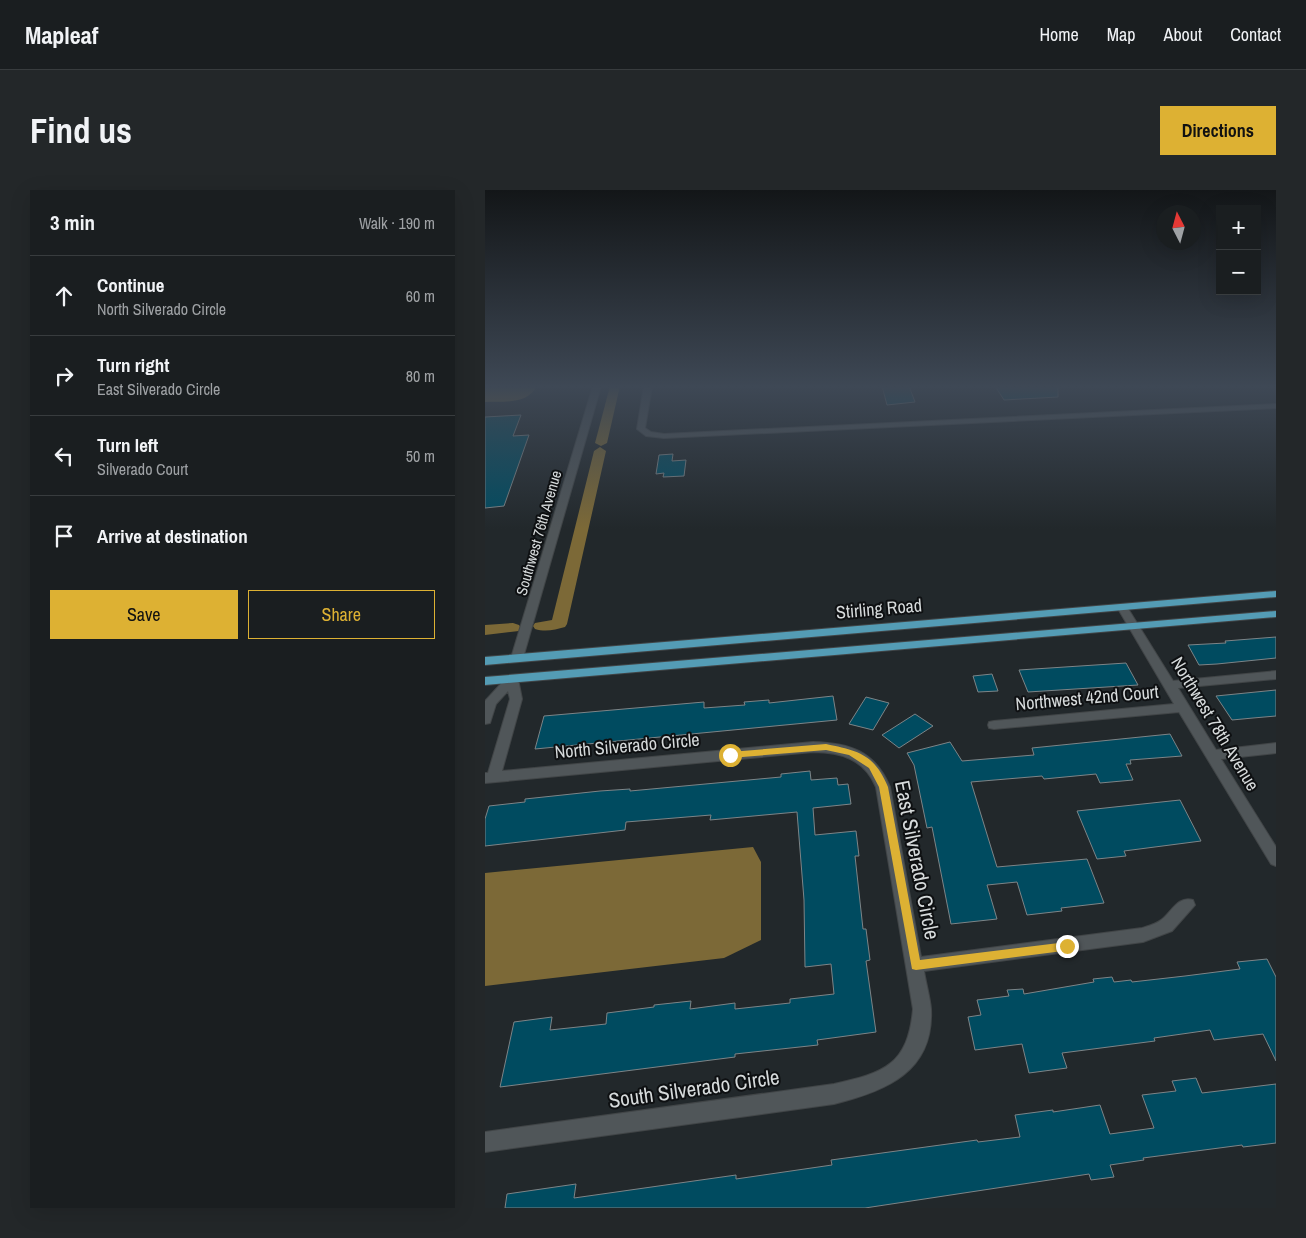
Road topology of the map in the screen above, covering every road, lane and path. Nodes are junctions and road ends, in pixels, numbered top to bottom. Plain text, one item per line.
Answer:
1 (583, 434) edge
2 (648, 434) edge
3 (714, 434) edge
4 (1276, 594) edge
5 (1122, 607) junction
6 (1276, 614) edge
7 (1133, 627) junction
8 (563, 654) junction
9 (517, 658) junction
10 (485, 661) edge
11 (1276, 675) edge
12 (511, 678) junction
13 (485, 681) edge
14 (1170, 685) junction
15 (1184, 707) junction
16 (485, 720) edge
17 (994, 725) dead end
18 (1276, 748) edge
19 (1212, 755) junction
20 (860, 757) joint
21 (489, 778) edge
22 (1276, 860) edge
23 (1187, 904) dead end
24 (916, 965) junction
25 (903, 1064) joint
26 (485, 1142) edge

1 - 9 street, Southwest 76th Avenue
2 - 3 street
4 - 5 main road, Stirling Road
5 - 7 street, Northwest 78th Avenue
5 - 8 main road, Stirling Road
6 - 7 main road
7 - 12 main road
7 - 14 street, Northwest 78th Avenue
8 - 9 main road, Stirling Road
8 - 12 main road
9 - 10 main road, Stirling Road
11 - 14 street, Northwest 42nd Court
12 - 13 main road
12 - 16 street
12 - 21 street
14 - 15 street, Northwest 78th Avenue
15 - 17 street, Northwest 42nd Court
15 - 19 street, Northwest 78th Avenue
18 - 19 street
19 - 22 street, Northwest 78th Avenue
20 - 21 street, North Silverado Circle
20 - 24 street, East Silverado Circle
23 - 24 street
24 - 25 street, East Silverado Circle
25 - 26 street, South Silverado Circle

